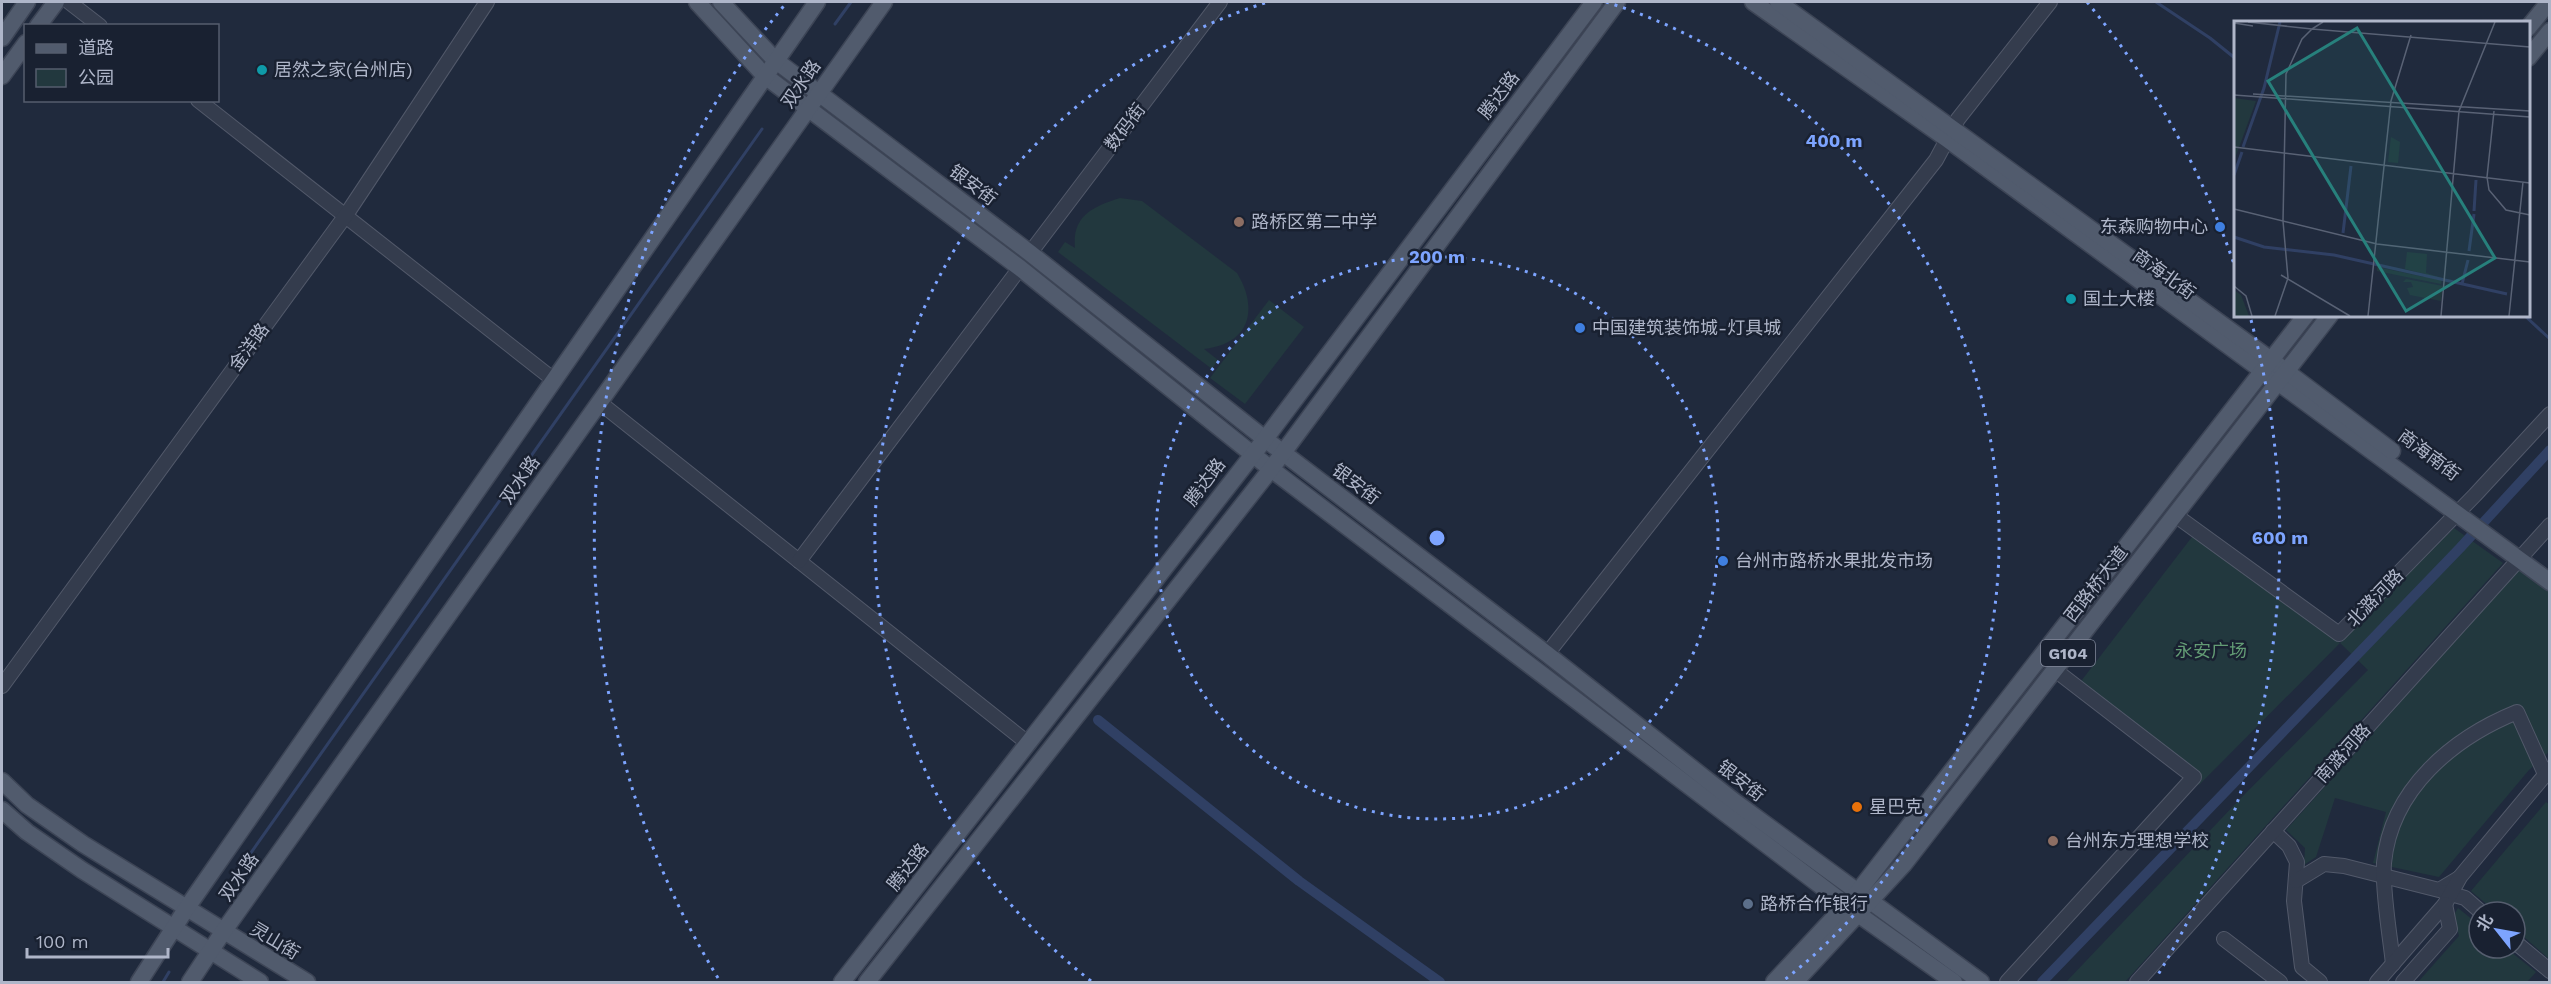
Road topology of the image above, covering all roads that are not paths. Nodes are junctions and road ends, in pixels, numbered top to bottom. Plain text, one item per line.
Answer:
1 (27, 2) edge
2 (56, 2) edge
3 (69, 2) edge
4 (487, 2) edge
5 (697, 2) edge
6 (721, 2) edge
7 (817, 2) edge
8 (884, 2) edge
9 (1220, 2) edge
10 (1594, 2) edge
11 (1617, 2) edge
12 (1753, 2) edge
13 (1778, 2) edge
14 (2050, 2) edge
15 (2549, 2) edge
16 (40, 24) edge
17 (97, 24) edge
18 (2530, 27) edge
19 (2550, 31) edge
20 (2, 38) edge
21 (24, 46) edge
22 (2530, 57) edge
23 (775, 60) junction
24 (2, 76) edge
25 (765, 76) junction
26 (818, 93) junction
27 (201, 102) edge
28 (808, 108) junction
29 (1950, 134) junction
30 (346, 214) junction
31 (1030, 253) junction
32 (1020, 268) junction
33 (2305, 316) edge
34 (2329, 316) edge
35 (2267, 365) junction
36 (2282, 376) junction
37 (554, 380) junction
38 (599, 402) junction
39 (2550, 414) edge
40 (1265, 439) junction
41 (1252, 453) junction
42 (1282, 453) junction
43 (1271, 469) junction
44 (2463, 511) junction
45 (2175, 514) junction
46 (2550, 525) edge
47 (2522, 556) junction
48 (799, 561) junction
49 (2550, 569) edge
50 (2550, 582) edge
51 (1547, 654) junction
52 (2055, 670) junction
53 (2, 686) edge
54 (1029, 744) junction
55 (2548, 773) edge
56 (2, 781) edge
57 (2550, 789) edge
58 (2, 810) edge
59 (2273, 831) junction
60 (2385, 876) junction
61 (2296, 881) junction
62 (2445, 896) junction
63 (2467, 900) edge
64 (1858, 903) junction
65 (186, 909) junction
66 (173, 929) junction
67 (223, 932) junction
68 (2224, 939) dead end
69 (2527, 952) edge
70 (210, 953) junction
71 (2393, 964) junction
72 (2550, 971) edge
73 (139, 982) edge
74 (190, 982) edge
75 (260, 982) edge
76 (307, 982) edge
77 (842, 982) edge
78 (867, 982) edge
79 (1774, 982) edge
80 (1795, 982) edge
81 (1954, 982) edge
82 (1981, 982) edge
83 (2007, 982) edge
84 (2137, 982) edge
85 (2280, 982) edge
86 (2320, 982) edge
87 (2378, 982) edge
88 (2403, 982) edge

1 - 20 main road
2 - 16 main road
3 - 17 street
4 - 30 street, 金洋路
5 - 25 main road, 银安街
6 - 23 main road, 银安街
7 - 23 main road, 双水路
8 - 26 main road, 双水路
9 - 31 street, 数码街
10 - 40 main road, 腾达路
11 - 42 main road
12 - 29 main road, 商海北街
13 - 29 main road, 商海北街
14 - 29 street
15 - 18 main road
19 - 22 main road
21 - 24 main road
23 - 25 main road, 双水路
23 - 26 main road, 银安街
25 - 28 main road, 银安街
25 - 37 main road, 双水路
26 - 28 main road, 双水路
26 - 31 main road, 银安街
27 - 30 street
28 - 32 main road, 银安街
28 - 38 main road, 双水路
29 - 35 main road, 商海北街
29 - 51 street
30 - 37 street
30 - 53 street, 金洋路
31 - 40 main road, 银安街
32 - 41 main road, 银安街
32 - 48 street
33 - 35 main road, 西路桥大道 / G104
34 - 36 main road, 西路桥大道 / G104
35 - 36 main road, 商海北街
35 - 64 main road, 西路桥大道 / G104
36 - 44 main road, 商海北街
36 - 45 main road, 西路桥大道 / G104
37 - 65 main road, 双水路
38 - 48 street
38 - 67 main road, 双水路
39 - 44 street, 北潞河路
40 - 41 main road, 腾达路
40 - 42 main road, 银安街
41 - 43 main road, 银安街
41 - 54 main road, 腾达路
42 - 43 main road
42 - 51 main road, 银安街
43 - 64 main road, 银安街
43 - 78 main road
44 - 45 street, 北潞河路
44 - 47 main road
45 - 52 main road, 西路桥大道 / G104
46 - 47 street, 南潞河路
47 - 49 main road
47 - 50 main road
47 - 59 street, 南潞河路
48 - 54 street
51 - 64 main road, 银安街
52 - 64 main road, 西路桥大道 / G104
52 - 83 street
54 - 77 main road, 腾达路
55 - 57 street
55 - 60 street
55 - 62 street
56 - 65 main road, 灵山街
58 - 66 main road
59 - 61 street
59 - 84 street, 南潞河路
60 - 61 street
60 - 62 street
60 - 71 street
61 - 86 street
62 - 63 street
62 - 71 street
62 - 88 street
64 - 79 main road, 西路桥大道 / G104
64 - 80 main road, 西路桥大道 / G104
64 - 81 main road, 银安街
64 - 82 main road, 银安街
65 - 66 main road, 双水路
65 - 67 main road, 灵山街
66 - 70 main road
66 - 73 main road, 双水路
67 - 70 main road, 双水路
67 - 76 main road, 灵山街
68 - 85 street
69 - 72 street
70 - 74 main road, 双水路
70 - 75 main road
71 - 87 street

